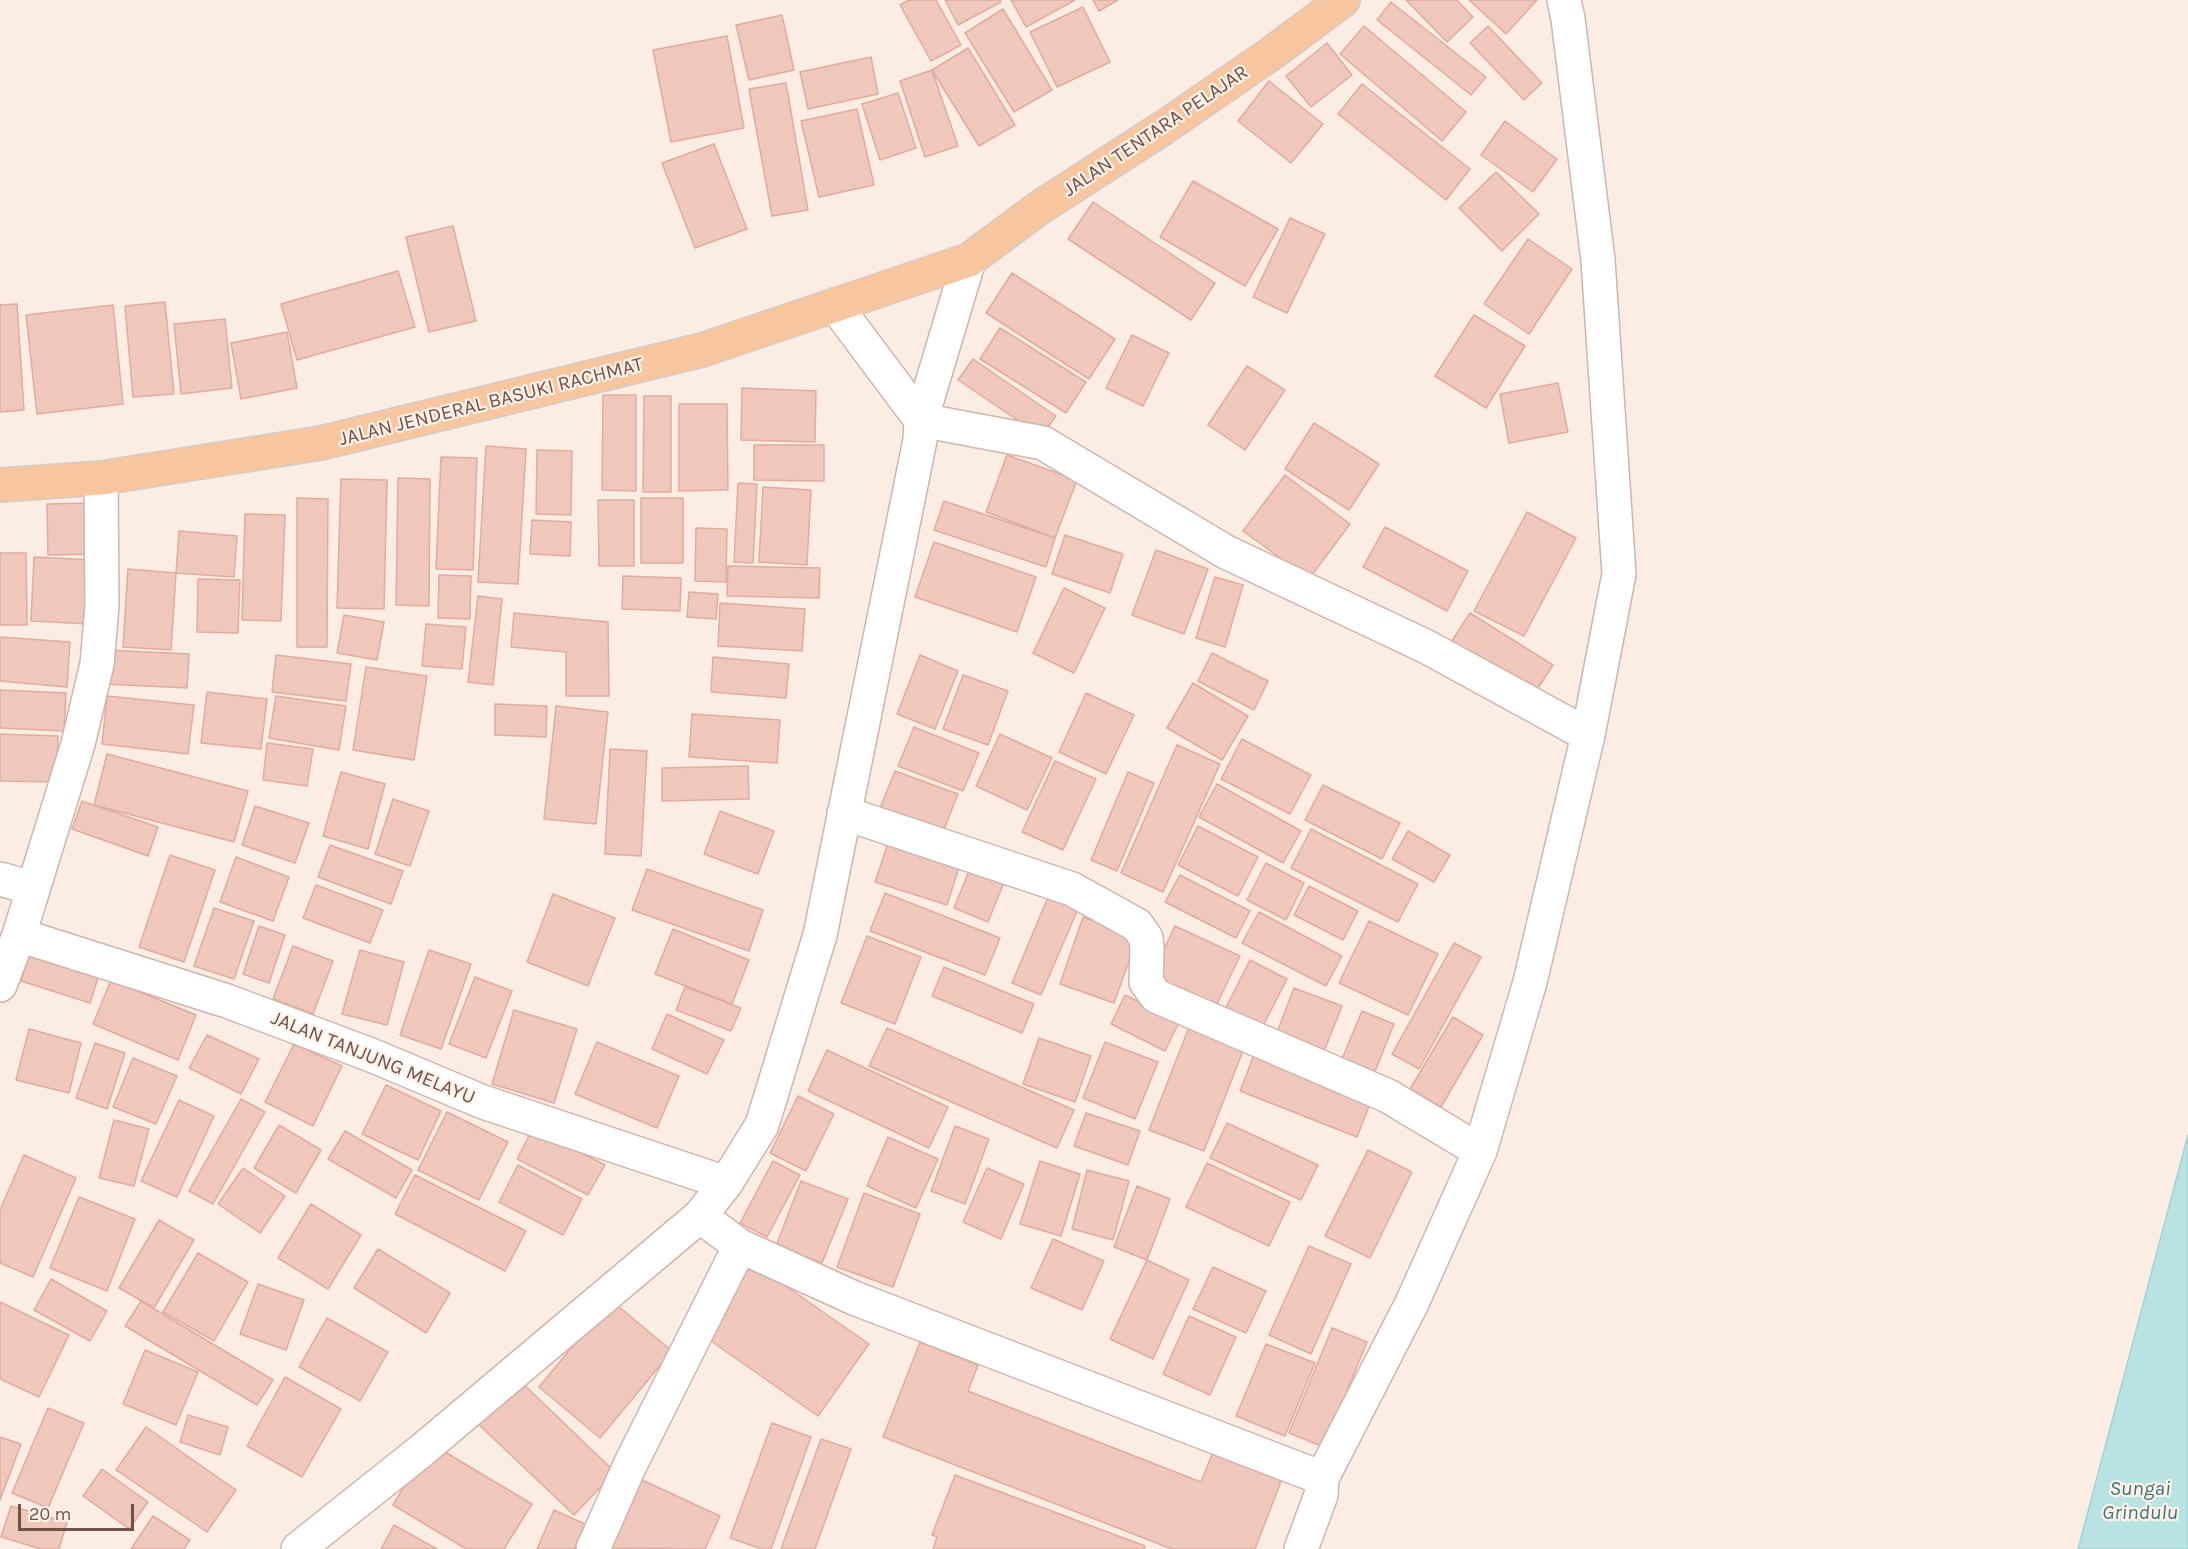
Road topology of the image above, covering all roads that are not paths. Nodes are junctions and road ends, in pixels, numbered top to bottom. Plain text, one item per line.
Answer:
1 (1343, 0) edge
2 (1564, 0) edge
3 (969, 260) junction
4 (835, 305) junction
5 (921, 420) junction
6 (100, 478) junction
7 (0, 485) edge
8 (1588, 735) junction
9 (844, 813) junction
10 (0, 879) edge
11 (33, 888) junction
12 (19, 934) junction
13 (0, 982) edge
14 (1480, 1150) junction
15 (726, 1183) junction
16 (700, 1216) junction
17 (740, 1246) junction
18 (1322, 1478) junction
19 (298, 1549) edge
20 (593, 1549) edge
21 (1301, 1549) edge

1 - 3 main road, JALAN TENTARA PELAJAR
2 - 8 street
3 - 4 main road, JALAN JENDERAL BASUKI RACHMAT
3 - 5 street
4 - 5 street
4 - 6 main road, JALAN JENDERAL BASUKI RACHMAT
5 - 8 street
5 - 9 street
6 - 7 main road, JALAN JENDERAL BASUKI RACHMAT
6 - 11 street
8 - 14 street
9 - 14 street
9 - 15 street
10 - 11 street
11 - 12 street
12 - 13 street
12 - 15 street, JALAN TANJUNG MELAYU
14 - 18 street
15 - 16 street
16 - 17 street
16 - 19 street
17 - 18 street
17 - 20 street
18 - 21 street

